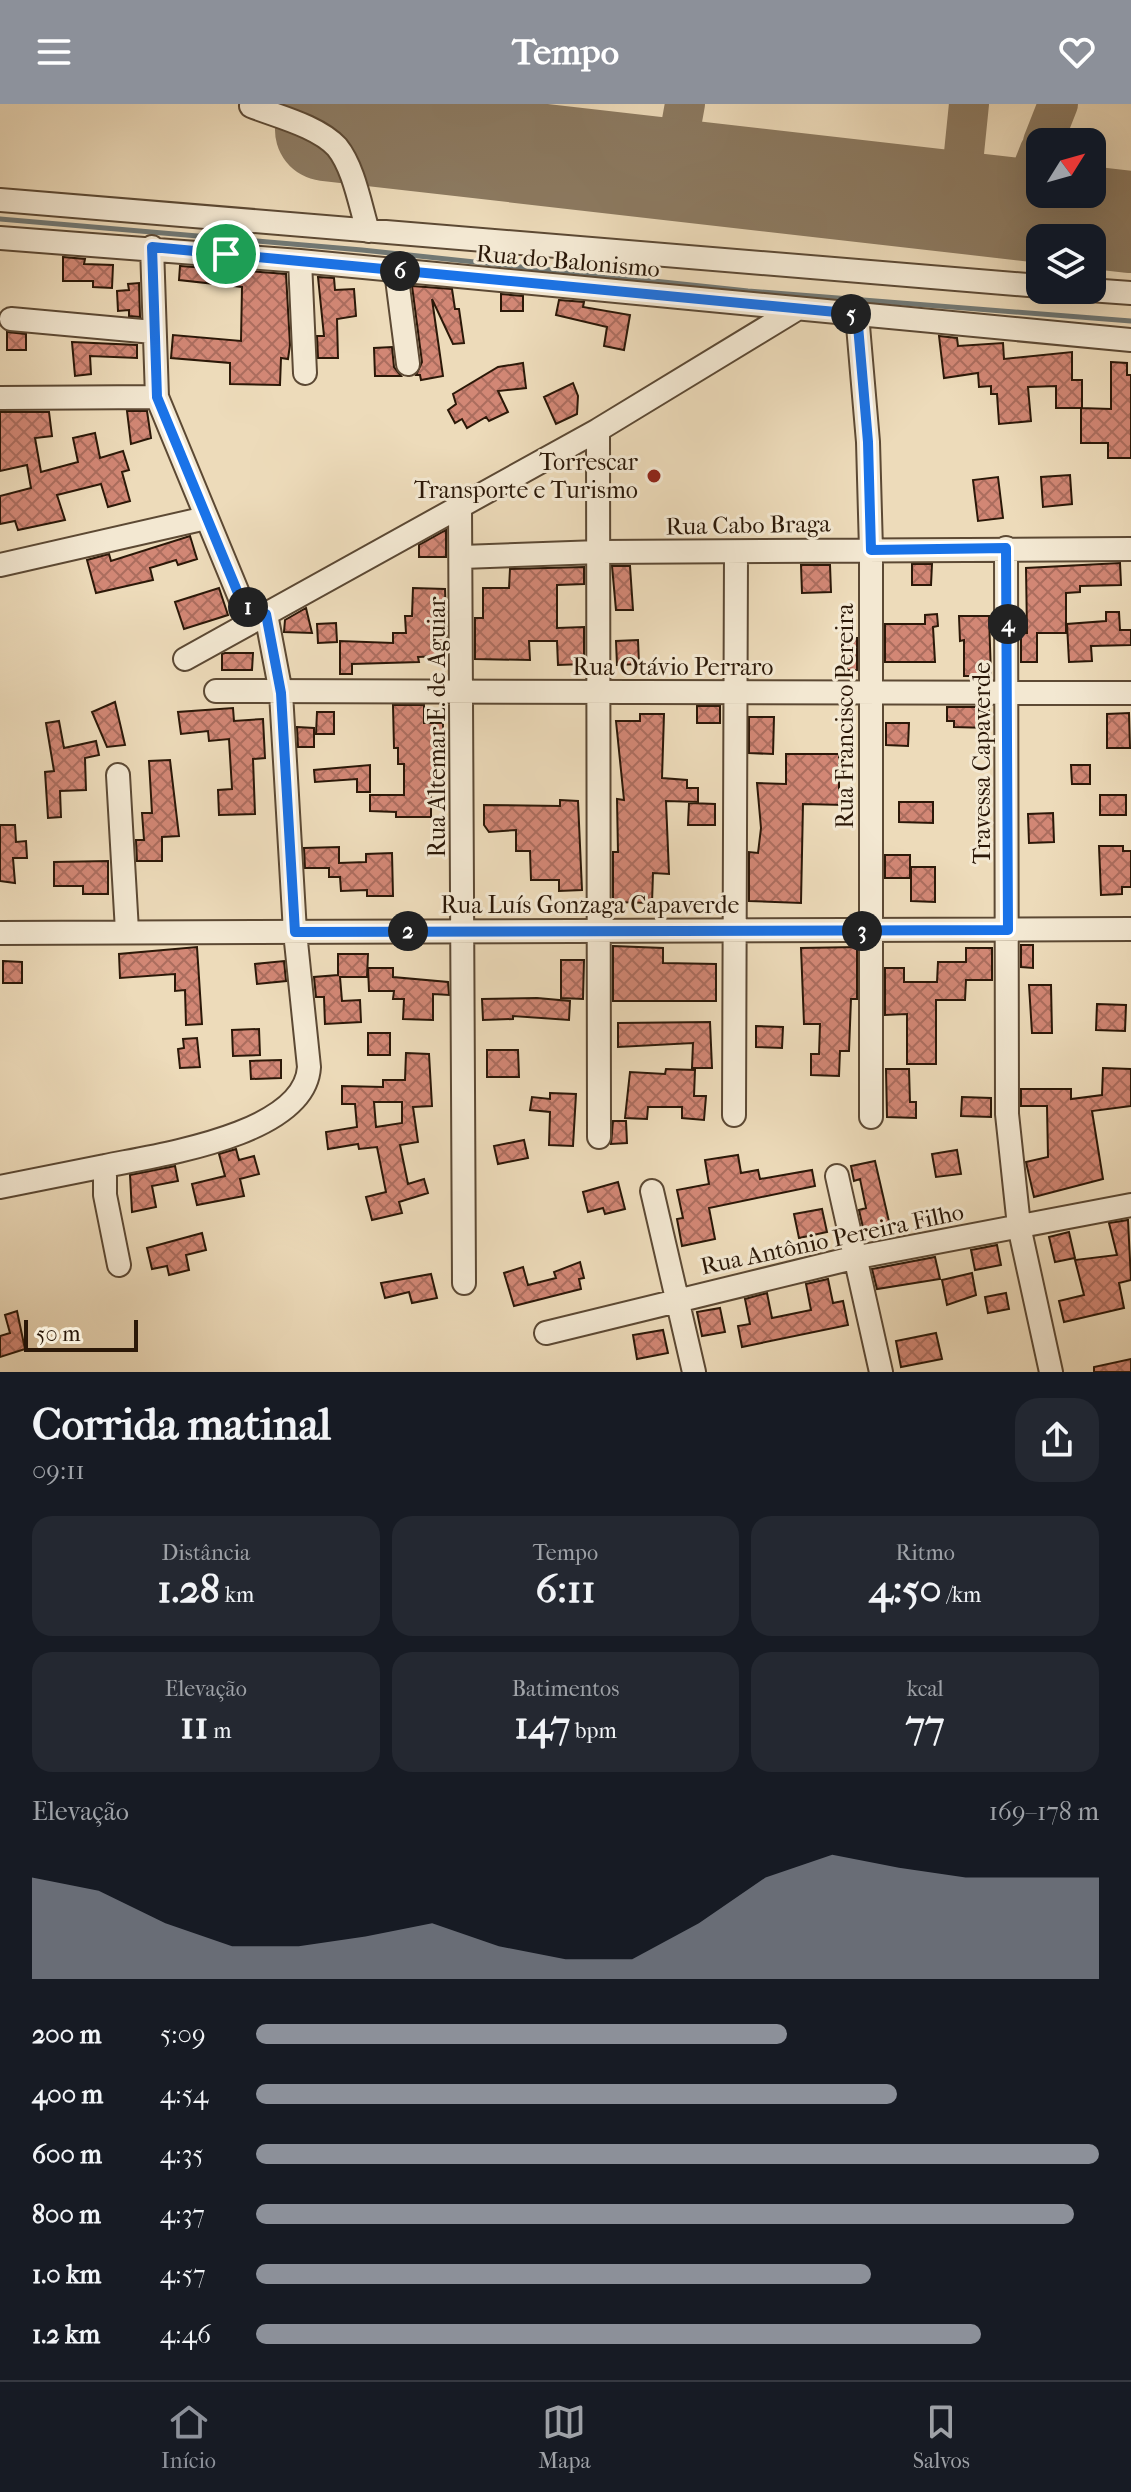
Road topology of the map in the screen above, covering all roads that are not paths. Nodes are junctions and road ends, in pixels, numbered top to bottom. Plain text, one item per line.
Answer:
1 (251, 106) edge
2 (0, 200) edge
3 (368, 231) junction
4 (0, 238) edge
5 (152, 247) junction
6 (300, 261) junction
7 (396, 271) junction
8 (1026, 285) edge
9 (1106, 291) edge
10 (1131, 293) edge
11 (797, 309) junction
12 (857, 314) junction
13 (11, 319) dead end
14 (153, 332) junction
15 (1131, 340) edge
16 (408, 364) dead end
17 (305, 373) dead end
18 (157, 397) junction
19 (0, 398) edge
20 (598, 430) junction
21 (460, 506) junction
22 (206, 518) junction
23 (1006, 548) junction
24 (1131, 549) edge
25 (871, 550) junction
26 (599, 552) junction
27 (736, 553) junction
28 (462, 557) junction
29 (0, 565) edge
30 (266, 614) junction
31 (185, 659) dead end
32 (216, 691) dead end
33 (464, 691) junction
34 (281, 693) junction
35 (870, 693) junction
36 (1009, 693) junction
37 (1131, 693) edge
38 (600, 694) junction
39 (736, 694) junction
40 (118, 775) dead end
41 (1131, 929) edge
42 (464, 930) junction
43 (1008, 930) junction
44 (127, 931) junction
45 (872, 931) junction
46 (295, 932) junction
47 (599, 932) junction
48 (736, 932) junction
49 (0, 933) edge
50 (734, 1115) dead end
51 (871, 1117) dead end
52 (599, 1137) dead end
53 (105, 1166) junction
54 (837, 1176) dead end
55 (0, 1187) edge
56 (652, 1191) dead end
57 (1131, 1205) edge
58 (1019, 1226) junction
59 (853, 1258) junction
60 (119, 1265) dead end
61 (464, 1283) dead end
62 (678, 1298) junction
63 (546, 1333) dead end
64 (694, 1372) edge
65 (881, 1372) edge
66 (1051, 1372) edge

1 - 3 street
2 - 3 street, Rua do Balonismo
3 - 8 street, Rua do Balonismo
4 - 5 street, Rua do Balonismo
5 - 6 street, Rua do Balonismo
5 - 14 street
6 - 7 street, Rua do Balonismo
6 - 17 street
7 - 11 street, Rua do Balonismo
7 - 16 street
9 - 10 street
11 - 12 street, Rua do Balonismo
11 - 20 street
12 - 15 street, Rua do Balonismo
12 - 25 street, Rua Francisco Pereira
13 - 14 street
14 - 18 street
18 - 19 street
18 - 22 street
20 - 21 street
20 - 26 street
21 - 28 street, Rua Altemar E. de Aguiar
21 - 30 street
22 - 29 street
22 - 30 street
23 - 24 street, Rua Cabo Braga
23 - 25 street, Rua Cabo Braga
23 - 36 street, Travessa Capaverde
25 - 27 street, Rua Cabo Braga
25 - 35 street, Rua Francisco Pereira
26 - 27 street, Rua Cabo Braga
26 - 28 street, Rua Cabo Braga
26 - 38 street
27 - 39 street
28 - 33 street, Rua Altemar E. de Aguiar
30 - 31 street
30 - 34 street
32 - 34 street, Rua Otávio Perraro
33 - 34 street, Rua Otávio Perraro
33 - 38 street, Rua Otávio Perraro
33 - 42 street, Rua Altemar E. de Aguiar
34 - 46 street
35 - 36 street, Rua Otávio Perraro
35 - 39 street, Rua Otávio Perraro
35 - 45 street, Rua Francisco Pereira
36 - 37 street, Rua Otávio Perraro
36 - 43 street, Travessa Capaverde
38 - 39 street, Rua Otávio Perraro
38 - 47 street
39 - 48 street
40 - 44 street
41 - 43 street, Rua Luís Gonzaga Capaverde
42 - 46 street, Rua Luís Gonzaga Capaverde
42 - 47 street, Rua Luís Gonzaga Capaverde
42 - 61 street, Rua Altemar E. de Aguiar
43 - 45 street, Rua Luís Gonzaga Capaverde
43 - 58 street, Travessa Capaverde
44 - 46 street, Rua Luís Gonzaga Capaverde
44 - 49 street, Rua Luís Gonzaga Capaverde
45 - 48 street, Rua Luís Gonzaga Capaverde
45 - 51 street, Rua Francisco Pereira
46 - 53 street
47 - 48 street, Rua Luís Gonzaga Capaverde
47 - 52 street
48 - 50 street
53 - 55 street
53 - 60 street
54 - 59 street
56 - 62 street
57 - 58 street, Rua Antônio Pereira Filho
58 - 59 street, Rua Antônio Pereira Filho
58 - 66 street, Travessa Capaverde
59 - 62 street, Rua Antônio Pereira Filho
59 - 65 street
62 - 63 street, Rua Antônio Pereira Filho
62 - 64 street

